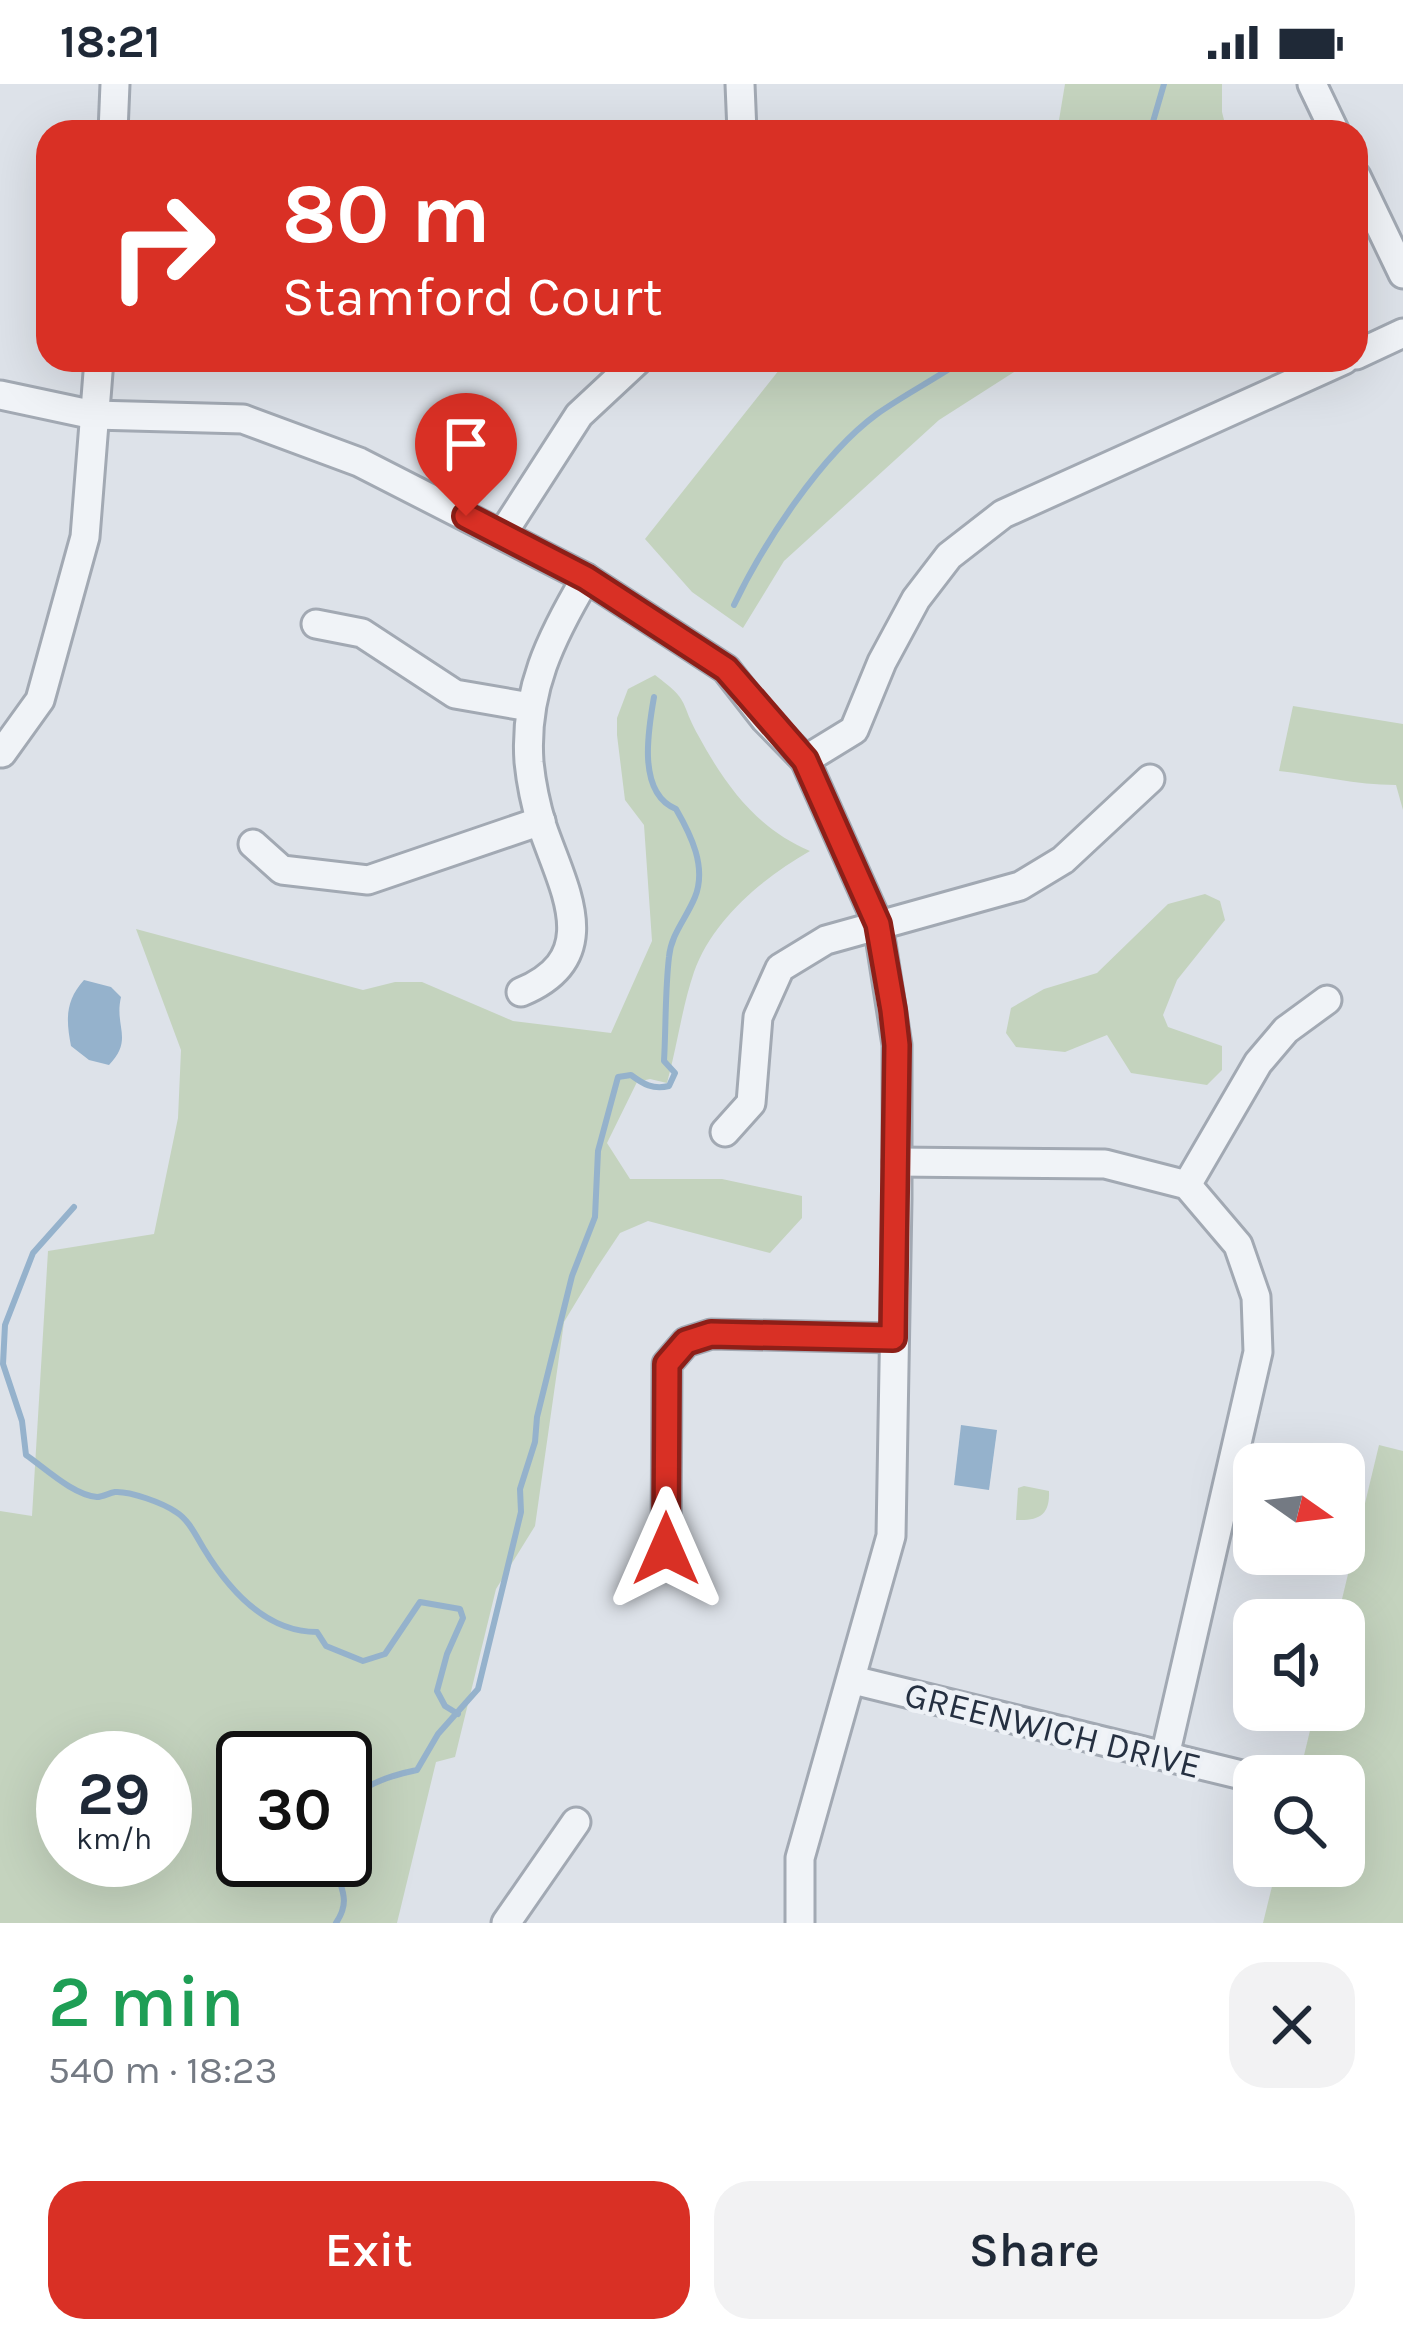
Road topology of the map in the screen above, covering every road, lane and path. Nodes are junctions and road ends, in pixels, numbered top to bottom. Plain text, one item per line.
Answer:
1 (115, 84) edge
2 (740, 84) edge
3 (1312, 84) edge
4 (114, 120) edge
5 (742, 120) edge
6 (1329, 120) edge
7 (1368, 201) edge
8 (1403, 274) edge
9 (1398, 335) edge
10 (1368, 349) edge
11 (1403, 365) edge
12 (98, 372) edge
13 (625, 372) edge
14 (1318, 372) edge
15 (0, 395) edge
16 (94, 415) junction
17 (503, 533) junction
18 (586, 578) junction
19 (316, 624) dead end
20 (530, 707) junction
21 (2, 753) edge
22 (805, 760) junction
23 (1150, 779) dead end
24 (541, 821) junction
25 (253, 844) dead end
26 (878, 924) junction
27 (521, 992) dead end
28 (1327, 1000) dead end
29 (725, 1132) dead end
30 (897, 1162) junction
31 (1187, 1185) junction
32 (893, 1338) junction
33 (666, 1549) dead end
34 (853, 1680) junction
35 (1165, 1756) junction
36 (1233, 1773) edge
37 (576, 1822) dead end
38 (506, 1923) edge
39 (800, 1923) edge

1 - 4 street
2 - 5 street
3 - 6 street
7 - 8 street
9 - 10 street
9 - 11 street
12 - 16 street
13 - 17 street
14 - 22 street
15 - 16 street
16 - 17 street
16 - 21 street
17 - 18 street
18 - 20 street
18 - 22 street
19 - 20 street
20 - 24 street
22 - 26 street
23 - 26 street
24 - 25 street
24 - 27 street
26 - 29 street
26 - 30 street
28 - 31 street
30 - 31 street
30 - 32 street
31 - 35 street
32 - 33 street
32 - 34 street
34 - 35 street, GREENWICH DRIVE
34 - 39 street
35 - 36 street, GREENWICH DRIVE
37 - 38 street

